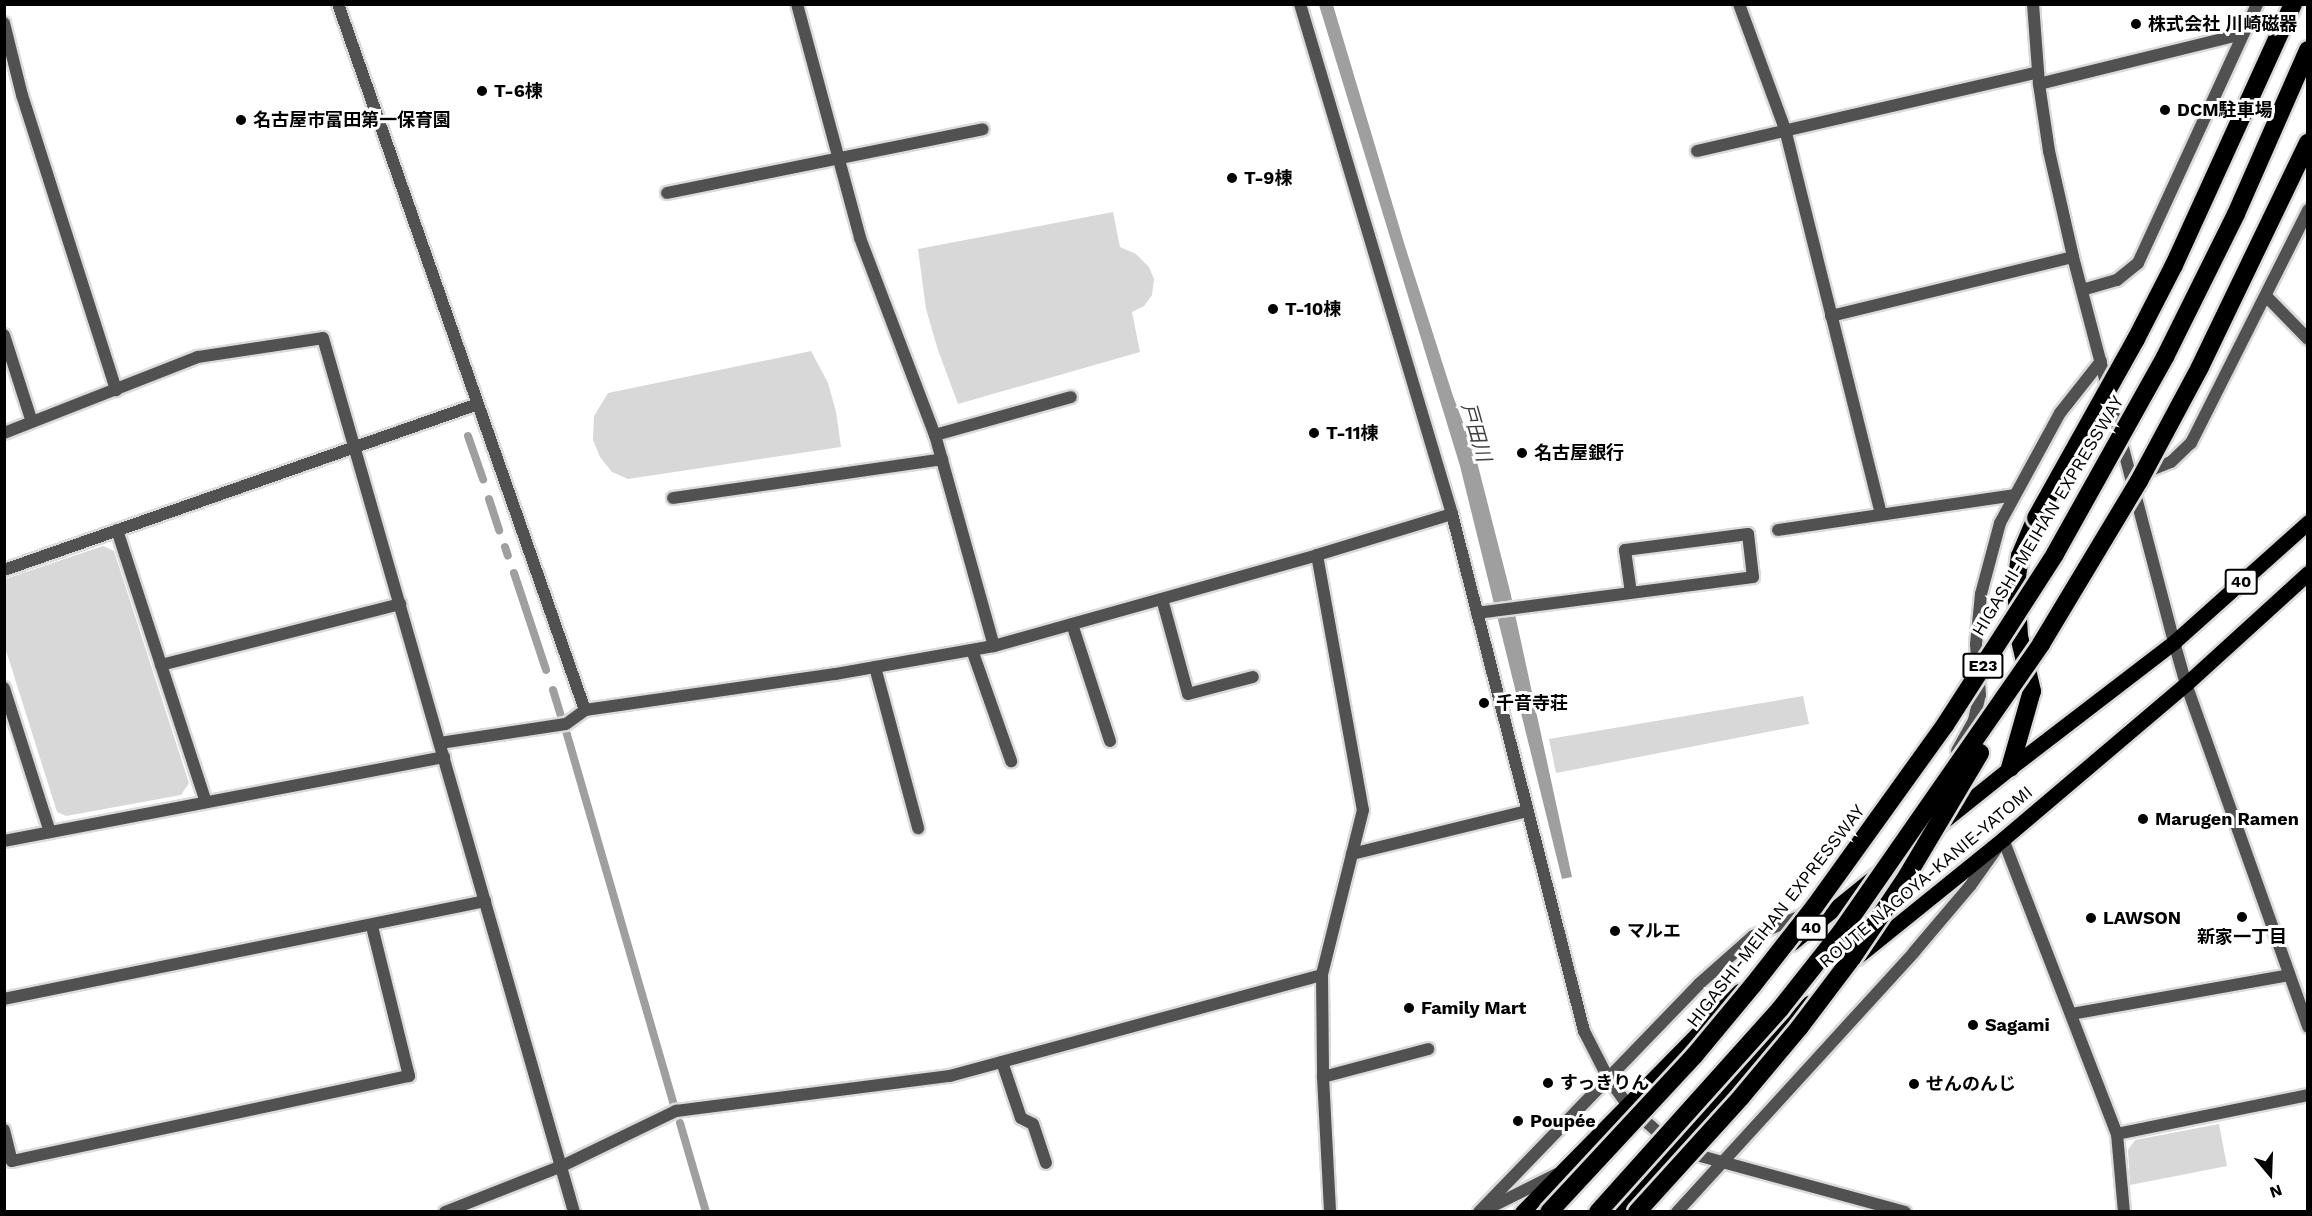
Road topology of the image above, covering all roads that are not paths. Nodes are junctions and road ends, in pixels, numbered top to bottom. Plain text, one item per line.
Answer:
1 (338, 4) edge
2 (797, 4) edge
3 (1300, 4) edge
4 (1739, 4) edge
5 (2034, 4) edge
6 (2257, 4) edge
7 (2293, 4) edge
8 (4, 23) edge
9 (2243, 34) junction
10 (2307, 50) edge
11 (2038, 78) junction
12 (983, 129) dead end
13 (1785, 129) junction
14 (2307, 143) edge
15 (1696, 150) dead end
16 (838, 158) junction
17 (667, 193) dead end
18 (2307, 210) edge
19 (2073, 257) junction
20 (2082, 290) junction
21 (2266, 296) junction
22 (1831, 315) junction
23 (4, 335) edge
24 (2307, 339) edge
25 (2101, 361) junction
26 (116, 390) junction
27 (1071, 397) dead end
28 (478, 404) junction
29 (32, 422) junction
30 (4, 433) edge
31 (935, 435) junction
32 (355, 447) junction
33 (942, 459) junction
34 (2132, 477) junction
35 (2014, 495) junction
36 (673, 498) dead end
37 (1881, 513) junction
38 (1452, 514) junction
39 (2307, 522) edge
40 (117, 530) junction
41 (1778, 530) dead end
42 (1317, 555) junction
43 (4, 570) edge
44 (2307, 573) edge
45 (1630, 593) junction
46 (1162, 599) junction
47 (400, 604) junction
48 (1477, 613) junction
49 (1072, 624) junction
50 (2174, 642) junction
51 (2041, 644) junction
52 (994, 646) junction
53 (972, 650) junction
54 (161, 665) junction
55 (875, 667) junction
56 (1253, 677) dead end
57 (2186, 684) junction
58 (4, 688) edge
59 (585, 710) junction
60 (1110, 741) dead end
61 (440, 743) junction
62 (444, 757) junction
63 (1011, 761) dead end
64 (2010, 768) junction
65 (206, 802) junction
66 (1527, 811) junction
67 (918, 828) dead end
68 (50, 832) junction
69 (2003, 839) junction
70 (4, 841) edge
71 (1352, 854) junction
72 (1902, 855) junction
73 (1846, 899) junction
74 (485, 901) junction
75 (372, 926) junction
76 (1322, 975) junction
77 (2289, 975) junction
78 (4, 999) edge
79 (2071, 1014) junction
80 (2307, 1027) edge
81 (1428, 1049) dead end
82 (1002, 1062) junction
83 (1323, 1077) junction
84 (1608, 1078) junction
85 (2307, 1095) edge
86 (1628, 1106) junction
87 (4, 1130) edge
88 (2117, 1134) junction
89 (1678, 1150) junction
90 (1722, 1162) junction
91 (1046, 1163) dead end
92 (562, 1166) junction
93 (1563, 1172) junction
94 (445, 1212) edge
95 (574, 1212) edge
96 (1330, 1212) edge
97 (1481, 1212) edge
98 (1522, 1212) edge
99 (1549, 1212) edge
100 (1598, 1212) edge
101 (1620, 1212) edge
102 (1638, 1212) edge
103 (1677, 1212) edge
104 (1905, 1212) edge
105 (2124, 1212) edge

1 - 28 street
2 - 16 street
3 - 38 street
4 - 13 street
5 - 11 street
6 - 9 street
7 - 64 highway, bridge
8 - 26 street
9 - 11 street
9 - 20 street
10 - 99 highway, HIGASHI-MEIHAN EXPRESSWAY / E23, bridge
11 - 13 street
11 - 19 street
12 - 16 street
13 - 15 street
13 - 22 street
14 - 51 highway, E23, bridge
16 - 17 street
16 - 31 street
18 - 21 street
19 - 20 street
19 - 22 street
20 - 25 street
21 - 24 street
21 - 34 street
22 - 37 street
23 - 29 street
25 - 34 street
25 - 35 street
26 - 29 street
26 - 32 street
27 - 31 street
28 - 32 street
28 - 59 street
29 - 30 street
31 - 33 street
32 - 40 street
32 - 47 street
33 - 36 street
33 - 52 street
34 - 50 street
35 - 37 street
35 - 72 street
37 - 41 street
38 - 42 street
38 - 48 street
39 - 50 main road, 40
40 - 43 street
40 - 54 street
42 - 46 street
42 - 71 street
44 - 57 main road, ROUTE NAGOYA-KANIE-YATOMI / 40
45 - 45 street
45 - 48 street
46 - 49 street
46 - 56 street
47 - 54 street
47 - 61 street
48 - 66 street
49 - 52 street
49 - 60 street
50 - 57 street
50 - 64 main road, 40
51 - 100 highway, E23, bridge
51 - 102 highway, bridge
52 - 53 street
53 - 55 street
53 - 63 street
54 - 65 street
55 - 59 street
55 - 67 street
57 - 69 main road, ROUTE NAGOYA-KANIE-YATOMI / 40
57 - 77 street
58 - 68 street
59 - 61 street
61 - 62 street
62 - 65 street
62 - 74 street
64 - 72 main road, ROUTE NAGOYA-KANIE-YATOMI / 40
65 - 68 street
66 - 71 street
66 - 84 street
68 - 70 street
69 - 79 street
69 - 89 main road, ROUTE NAGOYA-KANIE-YATOMI / 40
69 - 90 street
71 - 76 street
72 - 73 main road, ROUTE NAGOYA-KANIE-YATOMI / 40
73 - 84 street
73 - 86 main road, ROUTE NAGOYA-KANIE-YATOMI / 40
74 - 75 street
74 - 92 street
75 - 78 street
75 - 87 street
76 - 82 street
76 - 83 street
77 - 79 street
77 - 80 street
79 - 88 street
81 - 83 street
82 - 91 street
82 - 92 street
83 - 96 street
84 - 86 street
84 - 97 street
85 - 88 street
86 - 89 street
86 - 93 main road, ROUTE NAGOYA-KANIE-YATOMI / 40
88 - 105 street
89 - 90 street
89 - 101 main road, ROUTE NAGOYA-KANIE-YATOMI / 40
90 - 103 street
90 - 104 street
92 - 94 street
92 - 95 street
93 - 97 street
93 - 98 main road, ROUTE NAGOYA-KANIE-YATOMI / 40

